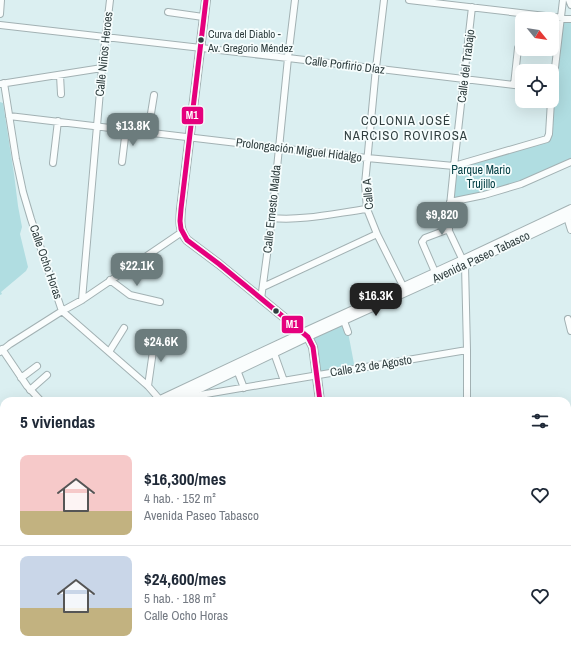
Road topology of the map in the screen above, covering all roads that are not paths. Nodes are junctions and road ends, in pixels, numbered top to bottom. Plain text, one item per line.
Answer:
1 (1, 0) edge
2 (110, 0) edge
3 (206, 0) edge
4 (295, 0) edge
5 (384, 0) edge
6 (409, 0) edge
7 (562, 0) edge
8 (569, 0) edge
9 (436, 2) edge
10 (571, 5) edge
11 (472, 7) junction
12 (168, 12) dead end
13 (0, 14) edge
14 (203, 17) junction
15 (560, 18) junction
16 (571, 19) edge
17 (0, 25) edge
18 (106, 37) junction
19 (200, 48) junction
20 (517, 56) edge
21 (288, 58) junction
22 (555, 64) edge
23 (102, 68) junction
24 (376, 68) junction
25 (60, 75) junction
26 (464, 79) junction
27 (2, 84) edge
28 (514, 85) joint
29 (61, 94) dead end
30 (154, 95) dead end
31 (551, 108) edge
32 (10, 116) junction
33 (58, 121) junction
34 (97, 126) junction
35 (126, 129) junction
36 (148, 132) junction
37 (190, 137) junction
38 (279, 148) junction
39 (367, 158) junction
40 (122, 162) dead end
41 (571, 162) edge
42 (53, 163) dead end
43 (454, 166) junction
44 (450, 202) junction
45 (367, 209) junction
46 (571, 209) edge
47 (569, 216) edge
48 (272, 218) junction
49 (449, 229) junction
50 (571, 230) edge
51 (182, 232) junction
52 (377, 234) junction
53 (464, 262) junction
54 (435, 272) junction
55 (110, 280) junction
56 (403, 286) junction
57 (263, 287) junction
58 (261, 298) junction
59 (82, 300) junction
60 (160, 302) dead end
61 (62, 311) junction
62 (568, 319) dead end
63 (344, 320) junction
64 (124, 328) dead end
65 (571, 331) edge
66 (348, 332) dead end
67 (305, 335) junction
68 (155, 337) dead end
69 (467, 350) junction
70 (1, 351) edge
71 (109, 352) junction
72 (274, 353) junction
73 (37, 366) dead end
74 (237, 370) junction
75 (47, 375) dead end
76 (316, 375) junction
77 (21, 378) junction
78 (284, 381) junction
79 (148, 386) junction
80 (204, 386) junction
81 (244, 388) junction
82 (30, 390) junction
83 (200, 395) junction
84 (37, 397) edge
85 (157, 397) edge
86 (169, 397) edge
87 (181, 397) edge
88 (188, 397) edge
89 (319, 397) edge
90 (467, 397) edge

1 - 13 street
2 - 18 street, Calle Niños Heroes
3 - 14 main road
4 - 21 street, Calle Ernesto Malda
5 - 24 street, Calle A
6 - 9 street
7 - 15 street
8 - 10 street
9 - 11 street
11 - 15 street
11 - 26 street, Calle del Trabajo
12 - 14 street
14 - 19 main road
15 - 16 street
15 - 22 street
17 - 18 street, Calle Porfirio Díaz
18 - 19 street, Calle Porfirio Díaz
18 - 23 street, Calle Niños Heroes
19 - 21 street, Calle Porfirio Díaz
19 - 37 main road
20 - 28 street
21 - 24 street, Calle Porfirio Díaz
21 - 38 street, Calle Ernesto Malda
23 - 25 street
23 - 34 street, Calle Niños Heroes
24 - 26 street, Calle Porfirio Díaz
24 - 39 street, Calle A
25 - 27 street
25 - 29 street
26 - 28 street, Calle Porfirio Díaz
26 - 43 street, Calle del Trabajo
27 - 32 street, Calle Ocho Horas
30 - 36 street
31 - 43 street, Prolongación Miguel Hidalgo
32 - 33 street, Prolongación Miguel Hidalgo
32 - 61 street, Calle Ocho Horas
33 - 34 street, Prolongación Miguel Hidalgo
33 - 42 street
34 - 35 street, Prolongación Miguel Hidalgo
34 - 59 street, Calle Niños Heroes
35 - 36 street, Prolongación Miguel Hidalgo
35 - 40 street
36 - 37 street, Prolongación Miguel Hidalgo
37 - 38 street, Prolongación Miguel Hidalgo
37 - 51 main road
38 - 39 street, Prolongación Miguel Hidalgo
38 - 48 street, Calle Ernesto Malda
39 - 43 street, Prolongación Miguel Hidalgo
39 - 45 street, Calle A
41 - 44 street
43 - 44 street, Calle del Trabajo
44 - 49 street, Calle del Trabajo
45 - 48 street
45 - 52 street, Calle A
46 - 53 main road, Avenida Paseo Tabasco
47 - 50 street
47 - 53 main road, Avenida Paseo Tabasco
48 - 57 street, Calle Ernesto Malda
49 - 53 street, Calle del Trabajo
49 - 54 street
51 - 55 street
51 - 58 main road
52 - 56 street, Calle A
52 - 57 street
53 - 54 main road, Avenida Paseo Tabasco
53 - 63 main road, Avenida Paseo Tabasco
53 - 69 street
54 - 56 main road, Avenida Paseo Tabasco
55 - 59 street
55 - 60 street
56 - 67 main road, Avenida Paseo Tabasco
57 - 58 street, Calle Ernesto Malda
58 - 67 main road
59 - 61 street
61 - 70 street
61 - 71 street, Calle Ocho Horas
62 - 65 street
63 - 66 street
63 - 67 main road, Avenida Paseo Tabasco
64 - 71 street
67 - 72 main road, Avenida Paseo Tabasco
67 - 76 main road
67 - 86 main road, Avenida Paseo Tabasco
68 - 79 street
69 - 76 street, Calle 23 de Agosto
69 - 90 street
70 - 77 street
71 - 79 street, Calle Ocho Horas
72 - 74 main road, Avenida Paseo Tabasco
72 - 78 street
73 - 77 street
74 - 80 main road, Avenida Paseo Tabasco
74 - 81 street
75 - 82 street
76 - 78 street, Calle 23 de Agosto
76 - 89 main road
77 - 82 street
78 - 81 street, Calle 23 de Agosto
79 - 85 street, Calle Ocho Horas
80 - 83 main road
80 - 87 main road, Avenida Paseo Tabasco
81 - 83 street, Calle 23 de Agosto
82 - 84 street
83 - 88 street, Calle 23 de Agosto

